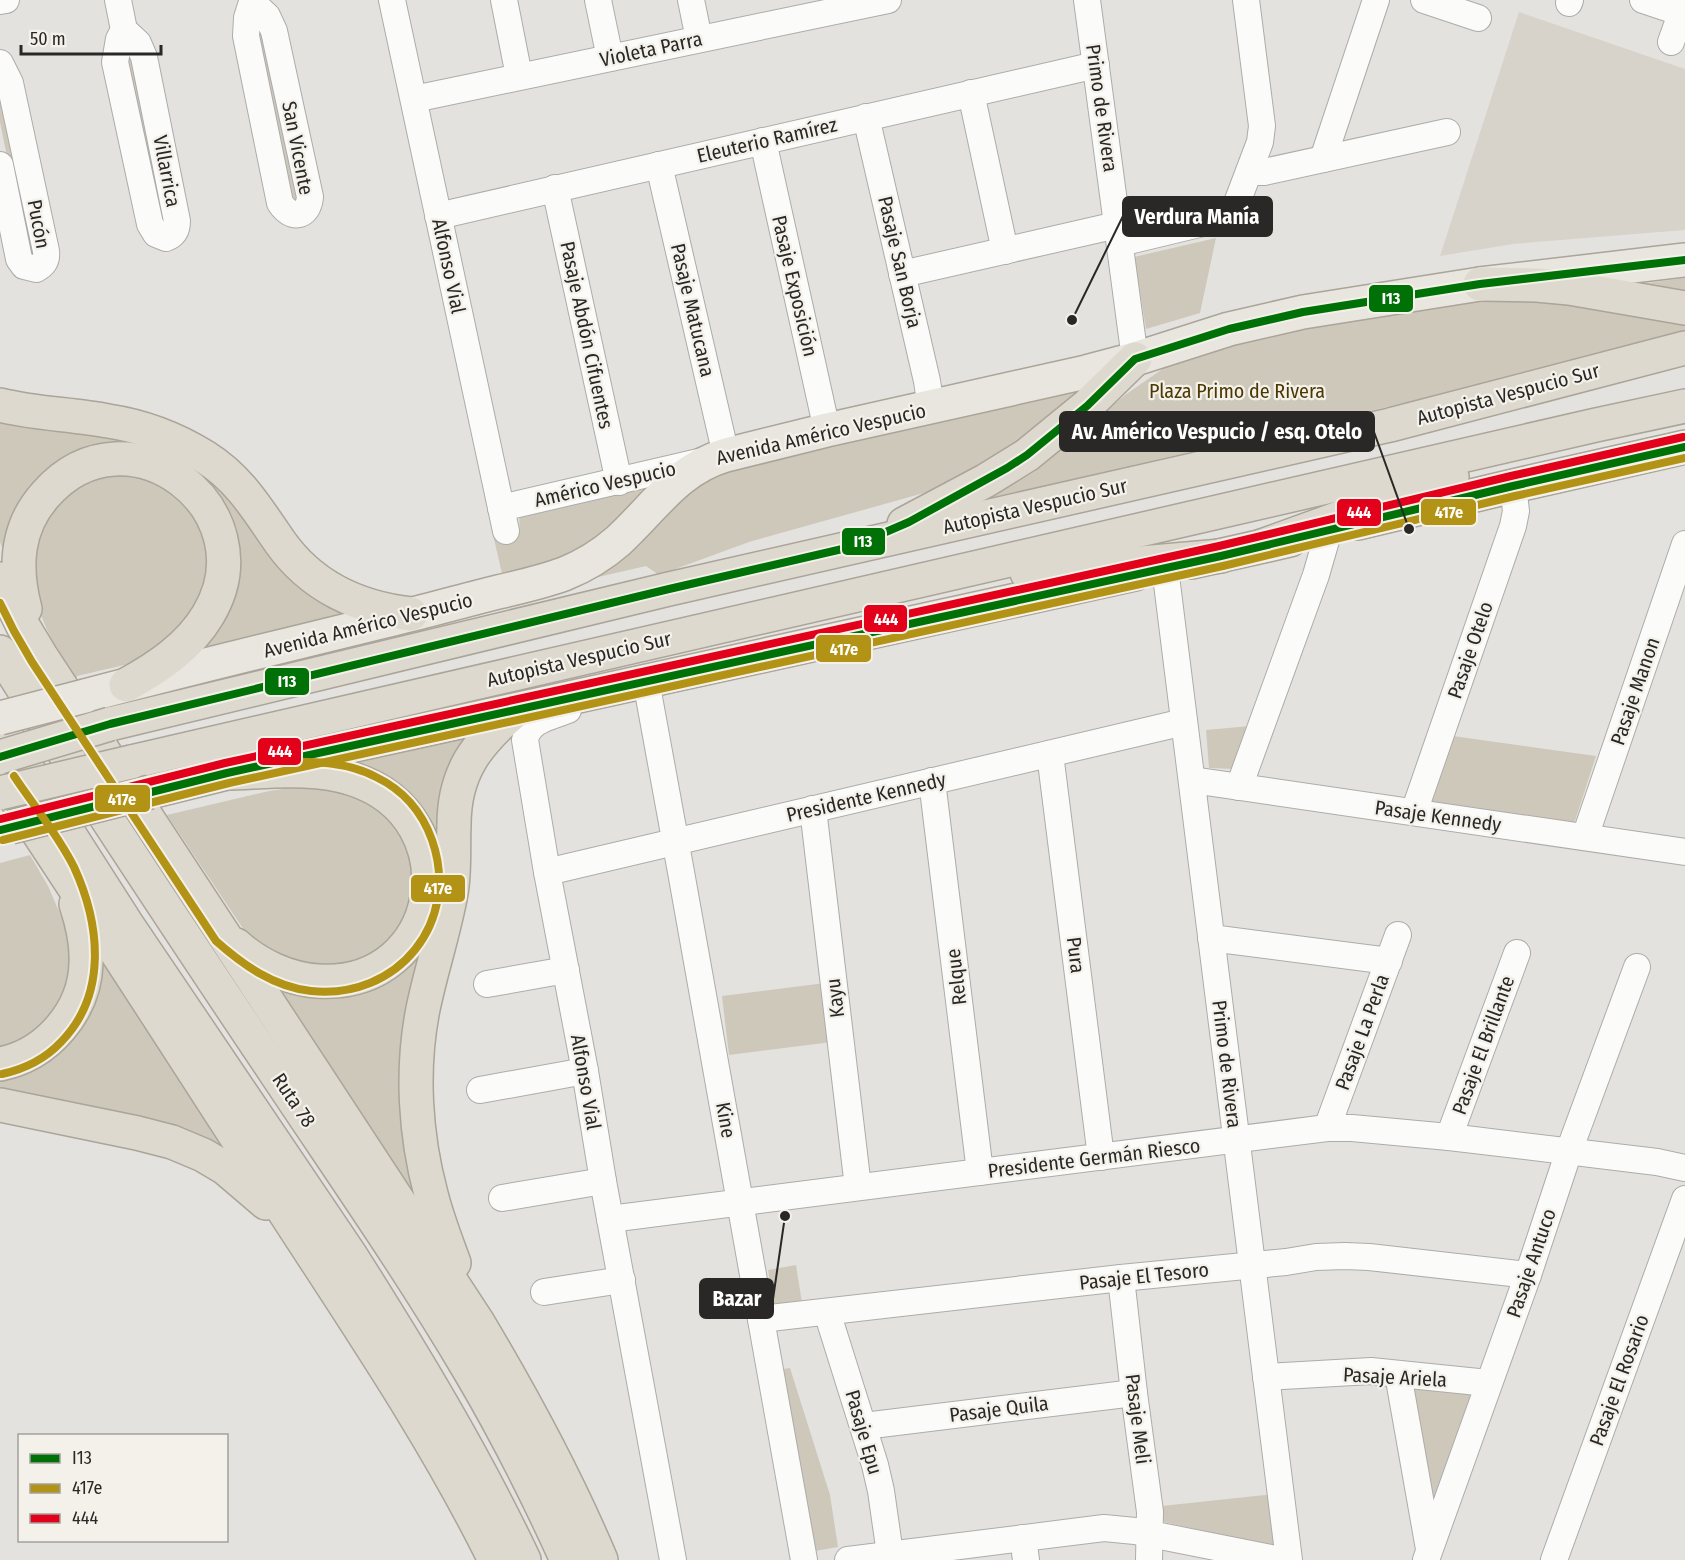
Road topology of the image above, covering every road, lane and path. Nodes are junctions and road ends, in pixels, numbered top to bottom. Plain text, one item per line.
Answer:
1 (6, 0) edge
2 (118, 0) edge
3 (392, 0) edge
4 (504, 0) edge
5 (598, 0) edge
6 (691, 0) edge
7 (883, 0) edge
8 (1088, 0) edge
9 (1246, 0) edge
10 (1376, 0) edge
11 (1424, 0) edge
12 (1643, 0) edge
13 (0, 1) edge
14 (252, 1) edge
15 (789, 10) edge
16 (1684, 10) edge
17 (1479, 18) dead end
18 (124, 30) junction
19 (699, 39) junction
20 (1671, 42) dead end
21 (610, 57) junction
22 (0, 63) edge
23 (1096, 65) junction
24 (519, 76) junction
25 (971, 93) junction
26 (414, 99) junction
27 (867, 117) junction
28 (1446, 132) dead end
29 (763, 141) junction
30 (1323, 159) junction
31 (0, 165) edge
32 (659, 165) junction
33 (1249, 172) junction
34 (555, 188) junction
35 (438, 216) junction
36 (7, 234) edge
37 (1118, 234) junction
38 (1005, 251) junction
39 (1685, 260) edge
40 (902, 274) junction
41 (1480, 284) junction
42 (1685, 308) edge
43 (1685, 348) edge
44 (1135, 359) junction
45 (0, 405) edge
46 (1685, 406) edge
47 (931, 408) junction
48 (1596, 425) junction
49 (827, 430) junction
50 (1685, 447) edge
51 (718, 457) junction
52 (619, 482) junction
53 (1513, 486) junction
54 (503, 520) joint
55 (1329, 530) junction
56 (1685, 544) edge
57 (1262, 546) junction
58 (851, 548) junction
59 (1221, 556) junction
60 (1165, 568) junction
61 (0, 579) edge
62 (900, 585) junction
63 (411, 615) junction
64 (0, 652) edge
65 (41, 656) junction
66 (646, 681) junction
67 (126, 685) junction
68 (516, 710) junction
69 (0, 718) edge
70 (1184, 722) junction
71 (0, 726) edge
72 (1050, 754) junction
73 (0, 757) edge
74 (227, 773) junction
75 (0, 775) edge
76 (1192, 780) junction
77 (932, 781) junction
78 (1239, 787) junction
79 (0, 793) edge
80 (813, 809) junction
81 (1414, 812) junction
82 (5, 829) edge
83 (1585, 837) junction
84 (676, 842) junction
85 (1685, 852) edge
86 (63, 868) junction
87 (547, 872) junction
88 (223, 934) junction
89 (1398, 936) dead end
90 (1211, 938) junction
91 (1517, 953) dead end
92 (1389, 960) junction
93 (1637, 967) dead end
94 (566, 970) junction
95 (487, 984) dead end
96 (0, 1064) edge
97 (585, 1071) junction
98 (480, 1090) dead end
99 (0, 1106) edge
100 (1327, 1128) junction
101 (1449, 1137) junction
102 (1236, 1139) junction
103 (1569, 1151) junction
104 (1101, 1157) junction
105 (1685, 1168) edge
106 (980, 1172) junction
107 (603, 1181) junction
108 (858, 1187) junction
109 (502, 1198) dead end
110 (1685, 1199) edge
111 (740, 1201) junction
112 (610, 1218) junction
113 (303, 1240) junction
114 (1252, 1266) junction
115 (1528, 1275) junction
116 (1121, 1278) junction
117 (622, 1280) junction
118 (544, 1292) dead end
119 (827, 1311) junction
120 (761, 1319) junction
121 (477, 1321) junction
122 (1398, 1374) junction
123 (1266, 1377) junction
124 (1488, 1383) junction
125 (1134, 1393) junction
126 (864, 1426) junction
127 (1150, 1534) junction
128 (1024, 1549) edge
129 (904, 1555) edge
130 (1427, 1556) edge
131 (495, 1560) edge
132 (524, 1560) edge
133 (567, 1560) edge
134 (601, 1560) edge
135 (673, 1560) edge
136 (804, 1560) edge
137 (848, 1560) edge
138 (1149, 1560) edge
139 (1281, 1560) edge
140 (1289, 1560) edge
141 (1554, 1560) edge

1 - 13 street
2 - 18 street, Villarrica
3 - 26 street, Alfonso Vial
4 - 24 street
5 - 21 street
6 - 19 street
7 - 15 street, Violeta Parra
8 - 23 street, Primo de Rivera
9 - 33 street
10 - 30 street
11 - 17 street
12 - 16 street
14 - 14 street, San Vicente
15 - 19 street, Violeta Parra
16 - 20 street
18 - 18 street, Villarrica
19 - 21 street, Violeta Parra
21 - 24 street, Violeta Parra
22 - 36 street, Pucón
23 - 25 street, Eleuterio Ramírez
23 - 37 street, Primo de Rivera
24 - 26 street, Violeta Parra
25 - 27 street, Eleuterio Ramírez
25 - 38 street
26 - 35 street, Alfonso Vial
27 - 29 street, Eleuterio Ramírez
27 - 40 street, Pasaje San Borja
28 - 30 street
29 - 32 street, Eleuterio Ramírez
29 - 49 street, Pasaje Exposición
30 - 33 street
31 - 36 street, Pucón
32 - 34 street, Eleuterio Ramírez
32 - 51 street, Pasaje Matucana
33 - 37 street
34 - 35 street, Eleuterio Ramírez
34 - 52 street, Pasaje Abdón Cifuentes
35 - 54 street, Alfonso Vial
37 - 38 street
37 - 44 street, Primo de Rivera
38 - 40 street
39 - 41 main road, Avenida Américo Vespucio
40 - 47 street, Pasaje San Borja
41 - 42 highway
41 - 44 main road, Avenida Américo Vespucio
43 - 58 highway, Autopista Vespucio Sur
44 - 47 main road, Avenida Américo Vespucio
44 - 58 highway
45 - 63 highway
46 - 48 highway, Autopista Vespucio Sur
47 - 49 main road, Avenida Américo Vespucio
48 - 57 highway
48 - 62 highway, Autopista Vespucio Sur
49 - 51 main road, Avenida Américo Vespucio
50 - 53 main road
51 - 52 street, Américo Vespucio
51 - 63 main road, Avenida Américo Vespucio
52 - 54 street, Américo Vespucio
53 - 55 main road
53 - 81 street, Pasaje Otelo
55 - 57 main road
55 - 78 street
56 - 83 street, Pasaje Manon
57 - 59 main road
58 - 73 highway, Autopista Vespucio Sur, bridge
59 - 60 main road
59 - 62 highway
60 - 66 main road
60 - 70 street, Primo de Rivera
61 - 65 highway
62 - 79 highway, Autopista Vespucio Sur, bridge
63 - 67 main road, Avenida Américo Vespucio
64 - 133 highway, Ruta 78
65 - 67 highway
65 - 88 highway
66 - 68 main road
66 - 84 street, Kine
66 - 87 street, Alfonso Vial
67 - 69 main road, Avenida Américo Vespucio, bridge
68 - 74 main road
68 - 121 highway
70 - 72 street, Presidente Kennedy
70 - 76 street, Primo de Rivera
71 - 132 highway, Ruta 78
72 - 77 street, Presidente Kennedy
72 - 104 street, Pura
74 - 82 main road, bridge
74 - 88 highway
75 - 86 highway
76 - 78 street, Pasaje Kennedy
76 - 90 street, Primo de Rivera
77 - 80 street, Presidente Kennedy
77 - 106 street, Relque
78 - 81 street, Pasaje Kennedy
80 - 84 street, Presidente Kennedy
80 - 108 street, Kayu
81 - 83 street, Pasaje Kennedy
83 - 85 street, Pasaje Kennedy
84 - 87 street, Presidente Kennedy
84 - 111 street, Kine
86 - 96 highway
86 - 113 highway
87 - 94 street, Alfonso Vial
88 - 121 highway
89 - 92 street, Pasaje La Perla
90 - 92 street
90 - 102 street, Primo de Rivera
91 - 101 street, Pasaje El Brillante
92 - 100 street, Pasaje La Perla
93 - 103 street, Pasaje Antuco
94 - 95 street
94 - 97 street, Alfonso Vial
97 - 98 street
97 - 107 street, Alfonso Vial
99 - 113 highway
100 - 101 street, Presidente Germán Riesco
100 - 102 street, Presidente Germán Riesco
101 - 103 street, Presidente Germán Riesco
102 - 104 street, Presidente Germán Riesco
102 - 114 street, Primo de Rivera
103 - 105 street, Presidente Germán Riesco
103 - 115 street, Pasaje Antuco
104 - 106 street, Presidente Germán Riesco
106 - 108 street, Presidente Germán Riesco
107 - 109 street
107 - 112 street, Alfonso Vial
108 - 111 street, Presidente Germán Riesco
110 - 141 street, Pasaje El Rosario
111 - 112 street, Presidente Germán Riesco
111 - 120 street, Kine
112 - 117 street, Alfonso Vial
113 - 131 highway
114 - 115 street, Pasaje El Tesoro
114 - 116 street, Pasaje El Tesoro
114 - 123 street, Primo de Rivera
115 - 124 street, Pasaje Antuco
116 - 119 street, Pasaje El Tesoro
116 - 125 street, Pasaje Meli
117 - 118 street
117 - 135 street, Alfonso Vial
119 - 120 street, Pasaje El Tesoro
119 - 126 street, Pasaje Epu
120 - 136 street, Kine
121 - 134 highway
122 - 123 street, Pasaje Ariela
122 - 124 street, Pasaje Ariela
122 - 130 street
123 - 140 street, Primo de Rivera
124 - 130 street, Pasaje Antuco
125 - 126 street, Pasaje Quila
125 - 127 street, Pasaje Meli
126 - 129 street, Pasaje Epu
127 - 128 street
127 - 138 street, Pasaje Meli
127 - 139 street
128 - 129 street
129 - 137 street

